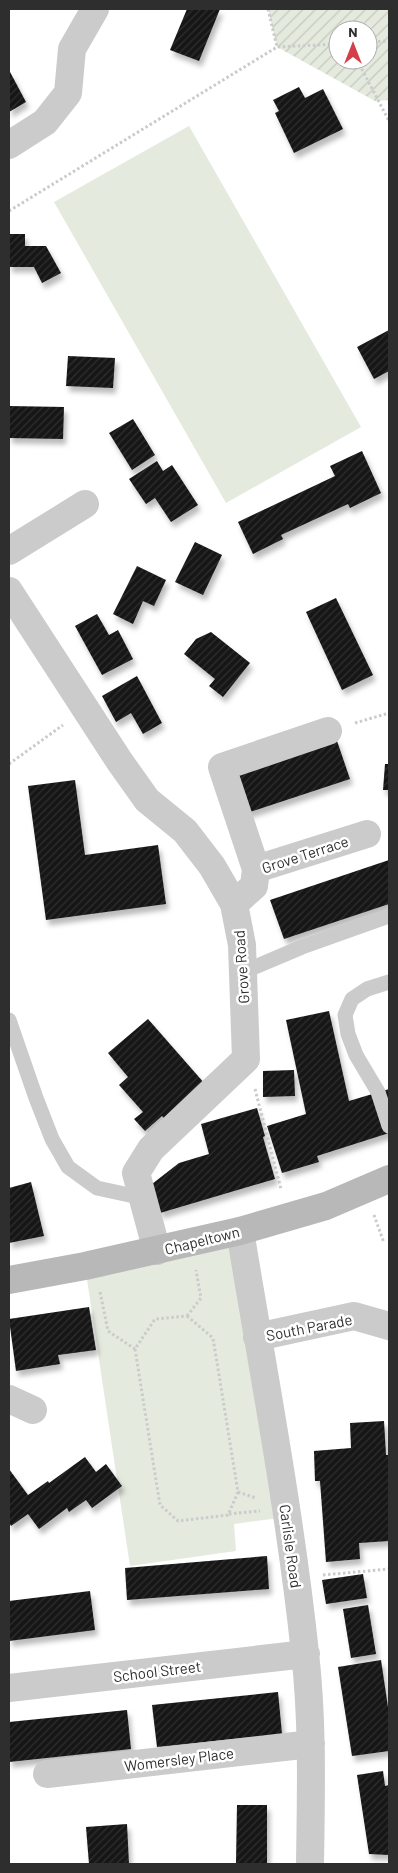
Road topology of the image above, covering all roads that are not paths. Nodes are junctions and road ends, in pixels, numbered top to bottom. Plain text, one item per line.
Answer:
1 (95, 9) edge
2 (9, 144) edge
3 (87, 501) dead end
4 (9, 551) edge
5 (9, 591) edge
6 (328, 731) road end
7 (367, 834) dead end
8 (256, 869) junction
9 (234, 904) junction
10 (389, 916) edge
11 (243, 972) junction
12 (389, 982) edge
13 (9, 1020) edge
14 (389, 1126) edge
15 (389, 1179) edge
16 (143, 1198) junction
17 (240, 1231) junction
18 (157, 1251) junction
19 (9, 1280) edge
20 (389, 1326) edge
21 (258, 1337) junction
22 (306, 1654) junction
23 (9, 1688) edge
24 (311, 1744) junction
25 (47, 1774) dead end
26 (310, 1864) edge

1 - 2 street
3 - 4 street
5 - 9 street, Grove Road
6 - 8 street
7 - 8 street, Grove Terrace
8 - 9 street, Grove Terrace
9 - 11 street, Grove Road
10 - 11 lane
11 - 16 street, Grove Road
12 - 14 lane
13 - 16 lane
15 - 17 main road, Chapeltown
16 - 18 street
17 - 18 main road, Chapeltown
17 - 21 street, Carlisle Road
18 - 19 main road, Chapeltown
20 - 21 street, South Parade
21 - 22 street, Carlisle Road
22 - 23 street, School Street
22 - 24 street, Carlisle Road
24 - 25 street, Womersley Place
24 - 26 street, Carlisle Road

